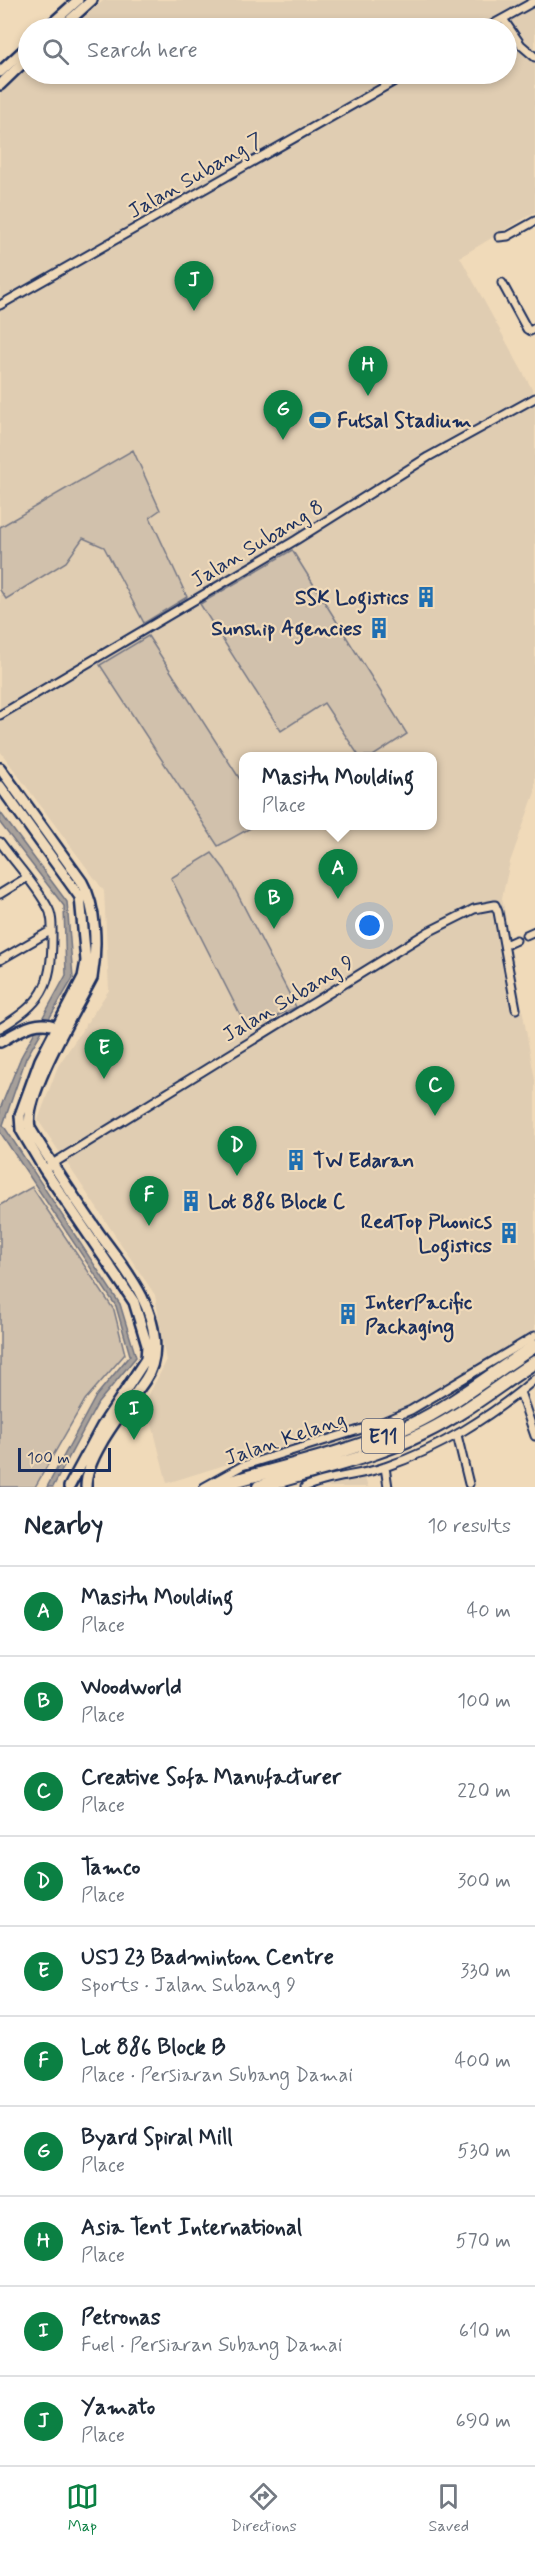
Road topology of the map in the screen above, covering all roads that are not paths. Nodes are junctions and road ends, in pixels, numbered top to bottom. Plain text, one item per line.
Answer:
1 (78, 0) edge
2 (92, 0) edge
3 (535, 1) edge
4 (58, 18) edge
5 (72, 18) edge
6 (505, 18) edge
7 (517, 39) edge
8 (18, 55) edge
9 (535, 57) edge
10 (18, 68) edge
11 (0, 72) edge
12 (389, 84) edge
13 (0, 85) edge
14 (535, 221) edge
15 (499, 237) dead end
16 (502, 283) dead end
17 (0, 305) edge
18 (532, 330) edge
19 (533, 399) edge
20 (0, 715) edge
21 (0, 768) edge
22 (0, 786) edge
23 (0, 842) edge
24 (26, 878) junction
25 (0, 894) edge
26 (52, 930) junction
27 (535, 931) edge
28 (526, 936) dead end
29 (516, 940) dead end
30 (505, 945) junction
31 (0, 960) edge
32 (516, 1009) dead end
33 (0, 1028) edge
34 (59, 1028) junction
35 (0, 1042) edge
36 (48, 1167) junction
37 (535, 1336) edge
38 (535, 1346) edge
39 (535, 1362) edge
40 (535, 1379) edge
41 (520, 1392) junction
42 (457, 1435) junction
43 (535, 1436) edge
44 (385, 1467) junction
45 (470, 1484) dead end
46 (69, 1487) edge
47 (86, 1487) edge
48 (204, 1487) edge
49 (213, 1487) edge
50 (259, 1487) edge
51 (305, 1487) edge
52 (388, 1487) edge

1 - 4 street
2 - 5 street
3 - 6 street
7 - 9 street
8 - 11 street
10 - 13 street
12 - 17 street, Jalan Subang 7
14 - 15 street
16 - 18 street
19 - 20 street, Jalan Subang 8
21 - 34 street
22 - 34 street
23 - 24 street
24 - 25 street
24 - 26 street
26 - 31 street
26 - 33 street
27 - 28 street
29 - 30 street
30 - 32 street, Jalan Subang 9
30 - 36 street, Jalan Subang 9
34 - 35 street
34 - 36 street
36 - 46 street
36 - 47 street
37 - 48 street, Jalan Kelang
38 - 49 highway, E11
39 - 50 highway, E11
40 - 41 street
41 - 42 street
41 - 43 street
42 - 44 street
42 - 45 street
44 - 51 street
44 - 52 street

